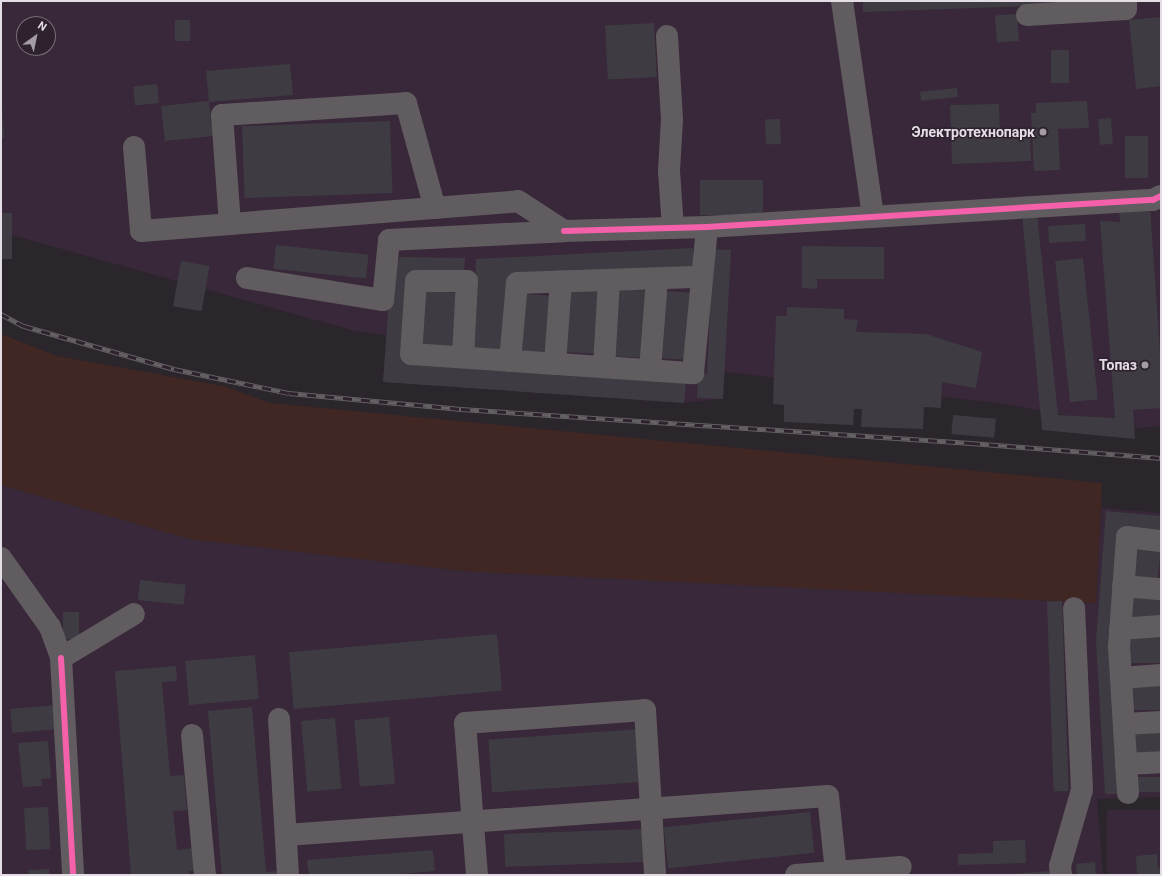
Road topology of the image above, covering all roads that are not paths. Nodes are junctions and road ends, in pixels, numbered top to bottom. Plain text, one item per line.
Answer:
1 (842, 1) edge
2 (1126, 1) edge
3 (1027, 14) dead end
4 (667, 36) dead end
5 (134, 147) dead end
6 (1161, 196) edge
7 (435, 208) junction
8 (873, 217) junction
9 (230, 224) junction
10 (707, 227) junction
11 (673, 228) junction
12 (564, 231) junction
13 (702, 277) junction
14 (247, 278) dead end
15 (657, 278) junction
16 (609, 280) junction
17 (561, 281) junction
18 (463, 357) dead end
19 (510, 361) junction
20 (555, 364) junction
21 (604, 367) junction
22 (650, 370) junction
23 (1161, 541) edge
24 (1, 558) edge
25 (1123, 586) junction
26 (1161, 589) edge
27 (1074, 608) dead end
28 (134, 614) dead end
29 (1161, 626) edge
30 (1120, 630) junction
31 (61, 658) junction
32 (1161, 675) edge
33 (1121, 678) junction
34 (279, 719) dead end
35 (1161, 722) edge
36 (1124, 724) junction
37 (192, 735) dead end
38 (1161, 762) edge
39 (1126, 764) junction
40 (1128, 793) dead end
41 (651, 808) junction
42 (473, 821) junction
43 (286, 835) junction
44 (901, 867) dead end
45 (836, 872) junction
46 (73, 875) edge
47 (204, 875) edge
48 (288, 875) edge
49 (477, 875) edge
50 (655, 875) edge
51 (796, 875) edge
52 (1060, 875) edge

1 - 8 street
2 - 3 street
4 - 11 street
5 - 9 street
6 - 8 street
7 - 9 street
7 - 9 street
7 - 12 street
8 - 10 street
10 - 11 street
10 - 13 street
11 - 12 street
12 - 14 street
13 - 15 street
13 - 22 street
15 - 16 street
15 - 22 street
16 - 17 street
16 - 21 street
17 - 19 street
17 - 20 street
18 - 19 street
19 - 20 street
20 - 21 street
21 - 22 street
23 - 25 street
24 - 31 street
25 - 26 street
25 - 30 street
27 - 52 street
28 - 31 street
29 - 30 street
30 - 33 street
31 - 46 street
32 - 33 street
33 - 36 street
34 - 43 street
35 - 36 street
36 - 39 street
37 - 47 street
38 - 39 street
39 - 40 street
41 - 42 street
41 - 42 street
41 - 45 street
41 - 50 street
42 - 43 street
42 - 49 street
43 - 48 street
44 - 45 street
45 - 51 street

